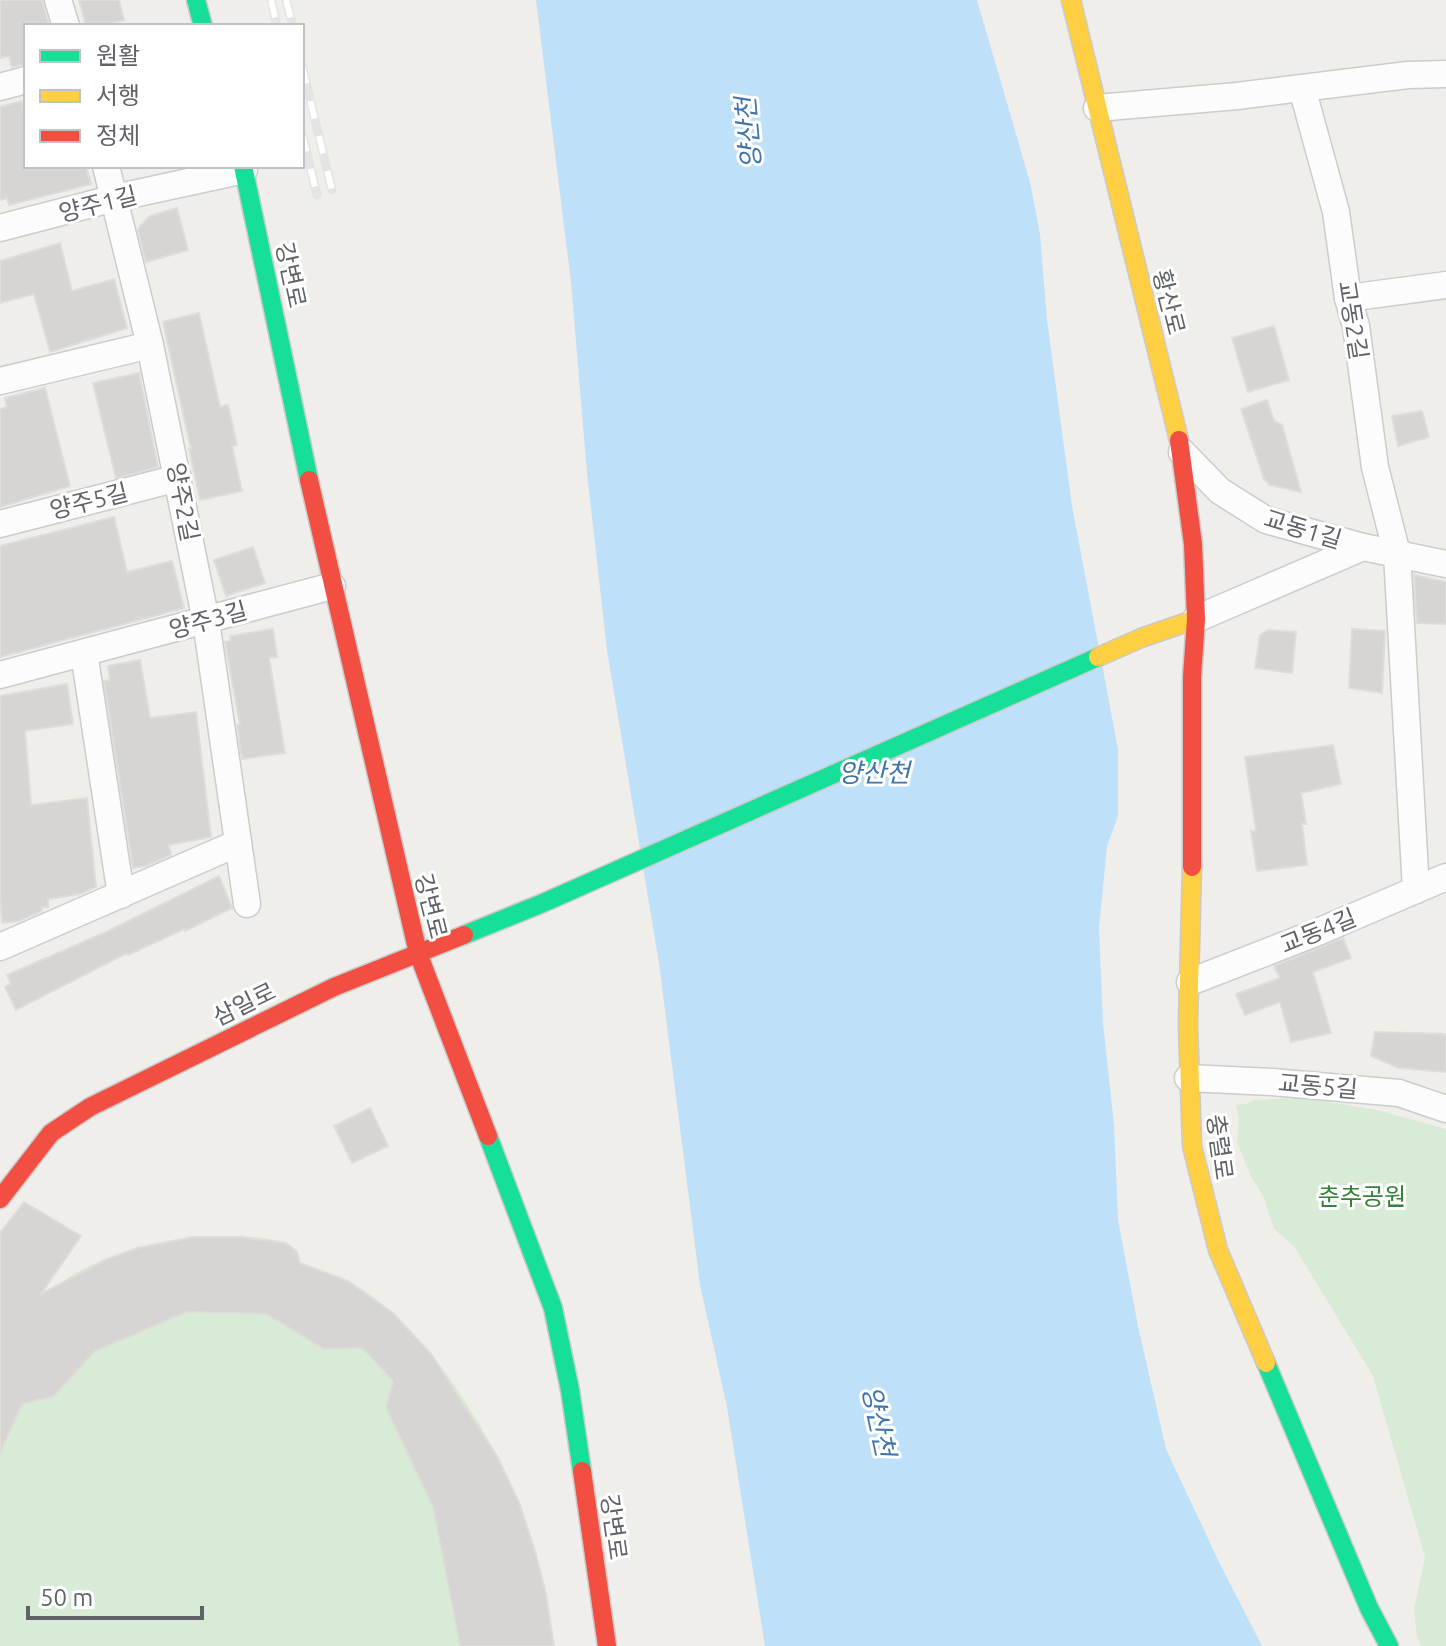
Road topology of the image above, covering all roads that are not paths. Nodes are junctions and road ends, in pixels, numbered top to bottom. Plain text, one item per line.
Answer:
1 (58, 0) edge
2 (196, 0) edge
3 (1071, 0) edge
4 (65, 24) edge
5 (202, 24) edge
6 (1446, 74) edge
7 (24, 81) edge
8 (0, 87) edge
9 (1302, 88) junction
10 (1097, 108) junction
11 (107, 168) edge
12 (243, 168) edge
13 (115, 198) junction
14 (0, 228) edge
15 (1446, 285) edge
16 (1348, 298) junction
17 (150, 345) junction
18 (0, 381) edge
19 (1182, 452) junction
20 (178, 478) junction
21 (0, 524) edge
22 (1363, 547) junction
23 (1397, 554) junction
24 (1446, 564) edge
25 (332, 586) junction
26 (1196, 619) junction
27 (206, 621) junction
28 (84, 653) junction
29 (0, 675) edge
30 (238, 843) junction
31 (1446, 877) edge
32 (1416, 890) junction
33 (121, 895) junction
34 (247, 904) dead end
35 (0, 947) edge
36 (418, 953) junction
37 (1190, 982) junction
38 (1188, 1078) junction
39 (1446, 1109) edge
40 (0, 1199) edge
41 (607, 1646) edge
42 (1389, 1646) edge

1 - 4 street
2 - 5 main road
3 - 10 main road, 황산로
6 - 9 street
7 - 8 street
9 - 10 street
9 - 16 street, 교동2길
10 - 19 main road, 황산로
11 - 13 street, 양주2길
12 - 13 street, 양주1길
12 - 25 main road, 강변로
13 - 14 street, 양주1길
13 - 17 street, 양주2길
15 - 16 street
16 - 23 street, 교동2길
17 - 18 street
17 - 20 street, 양주2길
19 - 22 street, 교동1길
19 - 26 main road, 황산로
20 - 21 street, 양주5길
20 - 27 street, 양주2길
22 - 23 street, 교동1길
22 - 26 street
23 - 24 street, 교동1길
23 - 32 street, 교동2길
25 - 27 street, 양주3길
25 - 36 main road, 강변로
26 - 36 main road, 삼일로
26 - 37 main road, 충렬로
27 - 28 street, 양주3길
27 - 30 street, 양주2길
28 - 29 street, 양주3길
28 - 33 street
30 - 33 street
30 - 34 street, 양주2길
31 - 32 street, 교동4길
32 - 37 street, 교동4길
33 - 35 street
36 - 40 main road, 삼일로
36 - 41 main road, 강변로
37 - 38 main road, 충렬로
38 - 39 street, 교동5길
38 - 42 main road, 충렬로

